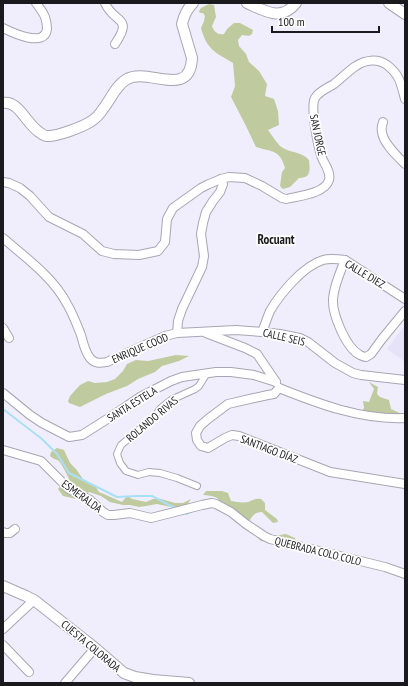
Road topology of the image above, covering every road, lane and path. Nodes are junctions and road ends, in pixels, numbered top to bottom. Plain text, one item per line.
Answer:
1 (36, 3) edge
2 (105, 3) edge
3 (192, 3) edge
4 (247, 3) edge
5 (296, 3) edge
6 (390, 3) edge
7 (405, 14) edge
8 (3, 28) edge
9 (115, 44) dead end
10 (405, 99) edge
11 (3, 103) edge
12 (383, 122) dead end
13 (405, 164) edge
14 (221, 179) junction
15 (3, 182) edge
16 (3, 238) edge
17 (344, 260) junction
18 (405, 299) edge
19 (405, 311) edge
20 (3, 328) edge
21 (202, 332) junction
22 (262, 332) junction
23 (177, 333) junction
24 (9, 338) dead end
25 (207, 374) junction
26 (405, 380) edge
27 (277, 385) junction
28 (3, 393) edge
29 (405, 418) edge
30 (3, 450) edge
31 (405, 484) edge
32 (197, 486) dead end
33 (216, 504) joint
34 (15, 529) dead end
35 (3, 532) edge
36 (405, 574) edge
37 (3, 586) edge
38 (34, 600) junction
39 (3, 628) edge
40 (3, 645) edge
41 (95, 648) junction
42 (29, 672) dead end
43 (65, 683) edge
44 (189, 683) edge

1 - 8 street
2 - 9 street
3 - 11 street
4 - 5 street
6 - 7 street
10 - 14 street, SAN JORGE
12 - 13 street
14 - 15 street, SAN JORGE
14 - 23 street, ENRIQUE COOD
16 - 23 street, ENRIQUE COOD
17 - 18 street, CALLE DIEZ
17 - 19 street
17 - 22 street, CALLE DIEZ
20 - 24 street
21 - 22 street, CALLE SEIS
21 - 23 street, CALLE SEIS
21 - 27 street
22 - 26 street, CALLE SEIS
25 - 27 street, SANTA ESTELA
25 - 28 street, SANTA ESTELA
25 - 32 street, ROLANDO RIVAS
27 - 29 street, SANTA ESTELA
27 - 31 street, SANTIAGO DÍAZ
30 - 33 street, ESMERALDA
33 - 36 street, QUEBRADA COLO COLO
34 - 35 street
37 - 38 street, CUESTA COLORADA
38 - 39 street
38 - 41 street, CUESTA COLORADA
40 - 42 street
41 - 43 street
41 - 44 street, CUESTA COLORADA

